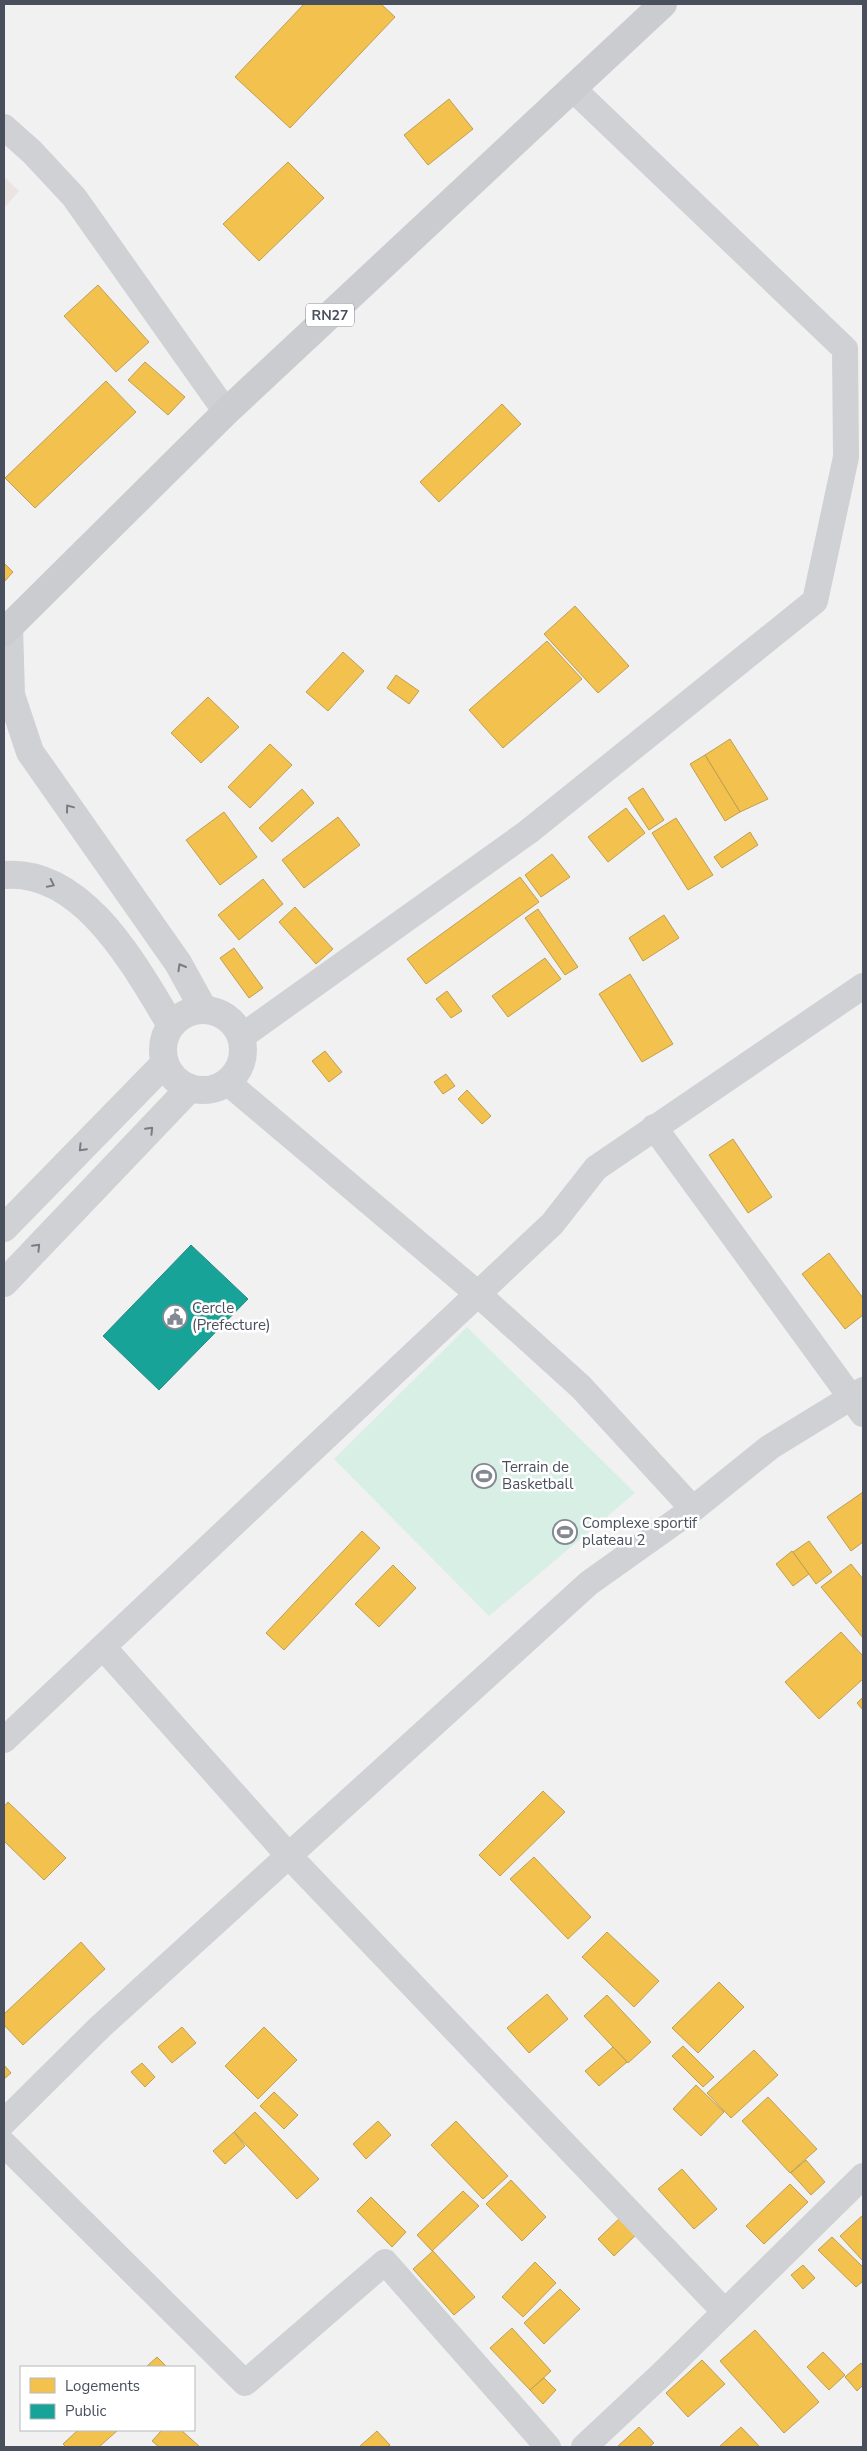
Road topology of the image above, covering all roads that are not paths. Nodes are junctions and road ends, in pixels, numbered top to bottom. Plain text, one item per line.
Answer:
1 (663, 4) edge
2 (572, 88) junction
3 (4, 127) edge
4 (226, 412) junction
5 (6, 629) edge
6 (4, 875) edge
7 (863, 986) edge
8 (204, 1010) junction
9 (171, 1025) junction
10 (241, 1037) junction
11 (165, 1063) junction
12 (228, 1082) junction
13 (190, 1088) junction
14 (654, 1127) junction
15 (4, 1228) edge
16 (4, 1282) edge
17 (478, 1294) junction
18 (860, 1400) edge
19 (693, 1509) junction
20 (102, 1646) junction
21 (4, 1740) edge
22 (289, 1856) junction
23 (4, 2122) edge
24 (4, 2144) edge
25 (863, 2176) edge
26 (725, 2312) junction
27 (548, 2447) edge
28 (584, 2447) edge

1 - 2 main road, RN27
2 - 4 main road, RN27
2 - 10 street
3 - 4 street
4 - 5 main road, RN27
8 -> 5 street
6 -> 9 street
7 - 14 street
8 - 9 street
8 - 10 street
9 - 11 street
10 - 12 street
11 - 13 street
11 -> 15 street
12 - 13 street
12 - 17 street
16 -> 13 street
14 - 17 street
14 - 18 street
17 - 19 street
17 - 20 street
18 - 19 street
19 - 22 street
20 - 21 street
20 - 22 street
22 - 23 street
22 - 26 street
24 - 27 street
25 - 26 street
26 - 28 street

